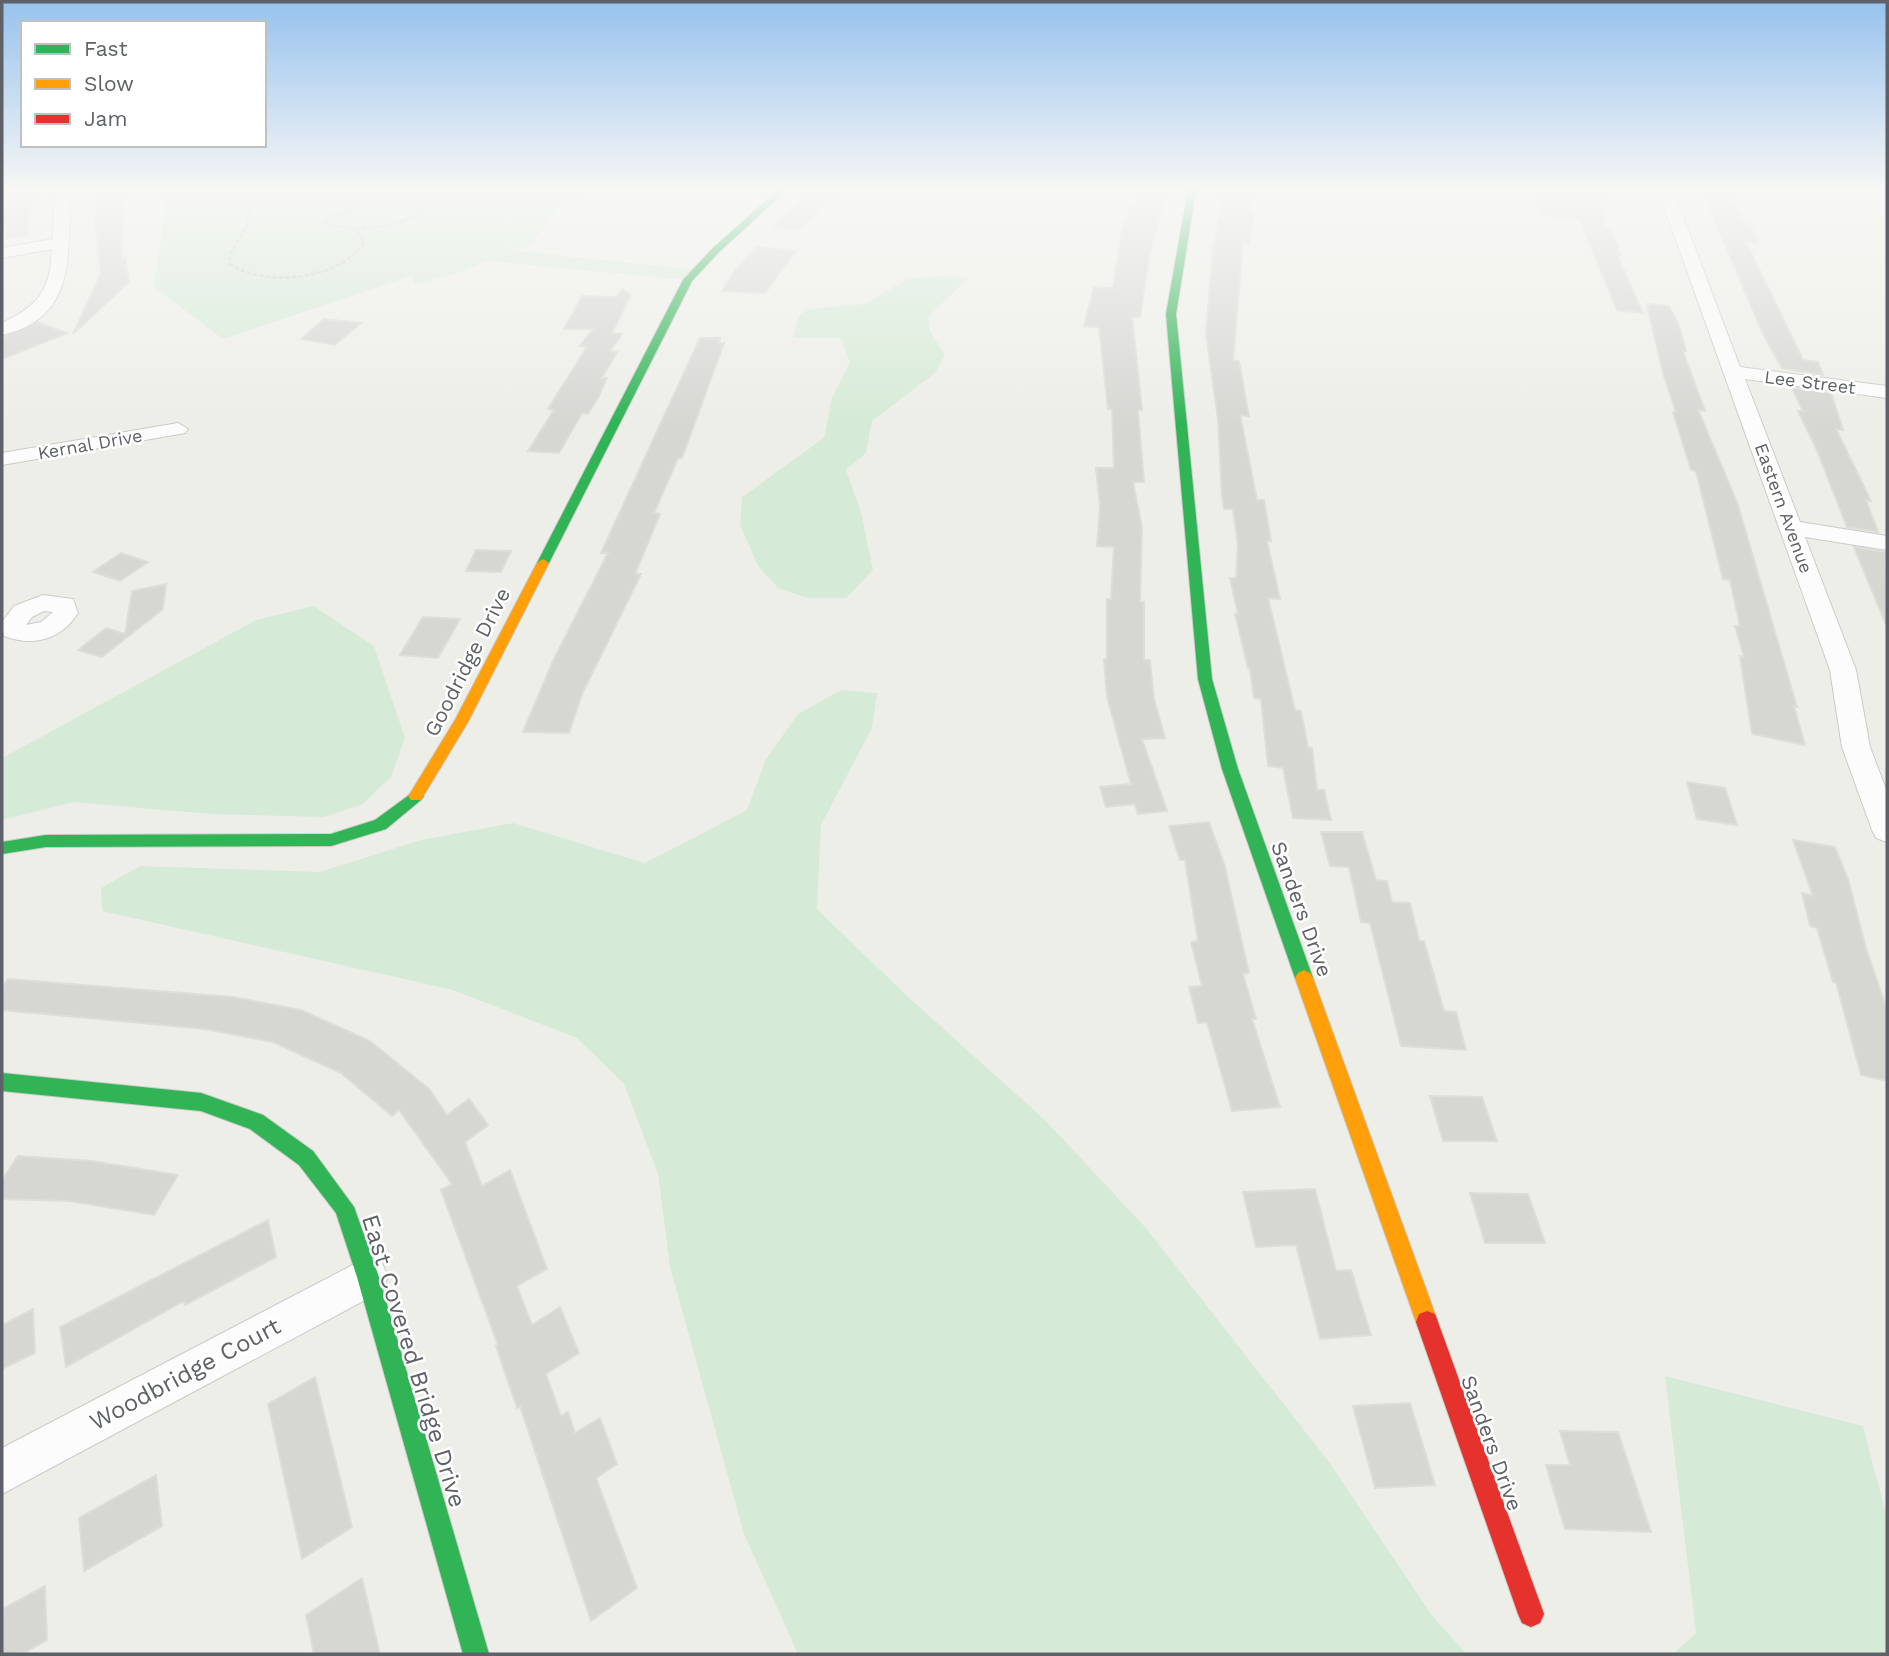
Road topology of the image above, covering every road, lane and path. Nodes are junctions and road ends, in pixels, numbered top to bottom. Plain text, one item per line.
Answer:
1 (59, 267) edge
2 (235, 267) edge
3 (322, 267) edge
4 (700, 267) edge
5 (1179, 267) edge
6 (1694, 267) edge
7 (2, 330) edge
8 (1733, 372) junction
9 (1887, 392) edge
10 (178, 429) dead end
11 (2, 459) edge
12 (1791, 528) junction
13 (1887, 543) edge
14 (25, 634) dead end
15 (2, 651) edge
16 (1887, 830) edge
17 (2, 848) edge
18 (2, 1082) edge
19 (368, 1277) junction
20 (2, 1472) edge
21 (1531, 1614) dead end
22 (477, 1654) edge

1 - 7 street
2 - 3 path
4 - 17 street, Goodridge Drive
5 - 21 street, Sanders Drive
6 - 8 street, Eastern Avenue
8 - 9 street, Lee Street
8 - 12 street, Eastern Avenue
10 - 11 street, Kernal Drive
12 - 13 street
12 - 16 street, Eastern Avenue
14 - 15 street
18 - 19 street, East Covered Bridge Drive
19 - 20 street, Woodbridge Court
19 - 22 street, East Covered Bridge Drive

